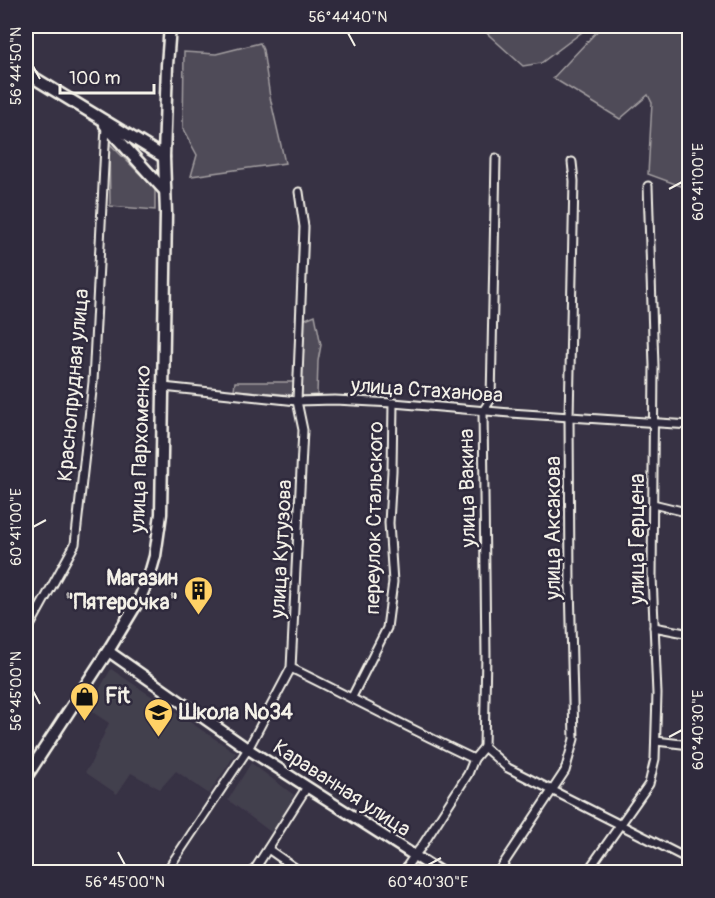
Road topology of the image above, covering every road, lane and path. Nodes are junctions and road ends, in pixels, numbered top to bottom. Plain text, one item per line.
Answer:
1 (170, 26) edge
2 (26, 73) edge
3 (97, 116) junction
4 (106, 126) junction
5 (164, 157) junction
6 (496, 158) dead end
7 (572, 162) dead end
8 (648, 186) dead end
9 (165, 191) junction
10 (299, 192) dead end
11 (163, 387) junction
12 (297, 401) junction
13 (393, 403) junction
14 (483, 411) junction
15 (569, 417) junction
16 (654, 423) junction
17 (690, 425) edge
18 (653, 504) junction
19 (690, 513) edge
20 (654, 627) junction
21 (26, 633) edge
22 (690, 634) edge
23 (108, 651) junction
24 (291, 668) junction
25 (352, 697) junction
26 (656, 741) junction
27 (690, 745) edge
28 (483, 747) junction
29 (248, 749) junction
30 (474, 759) junction
31 (26, 777) edge
32 (307, 787) junction
33 (551, 790) junction
34 (620, 825) junction
35 (268, 849) junction
36 (414, 856) junction
37 (690, 860) edge
38 (166, 873) edge
39 (253, 873) edge
40 (301, 873) edge
41 (403, 873) edge
42 (440, 873) edge
43 (498, 873) edge
44 (587, 873) edge

1 - 5 main road, улица Пархоменко
2 - 3 main road
3 - 4 main road
3 - 5 main road
4 - 9 main road
4 - 21 street, Краснопрудная улица
5 - 9 main road, улица Пархоменко
6 - 14 street, улица Вакина
7 - 15 street, улица Аксакова
8 - 16 street, улица Герцена
9 - 11 main road, улица Пархоменко
10 - 12 street, улица Кутузова
11 - 12 street, улица Стаханова
11 - 23 main road, улица Пархоменко
12 - 13 street, улица Стаханова
12 - 24 street, улица Кутузова
13 - 14 street, улица Стаханова
13 - 25 street, переулок Стальского
14 - 15 street, улица Стаханова
14 - 28 street, улица Вакина
15 - 16 street, улица Стаханова
15 - 33 street, улица Аксакова
16 - 17 street, улица Стаханова
16 - 18 street, улица Герцена
18 - 19 street
18 - 20 street, улица Герцена
20 - 22 street
20 - 26 street, улица Герцена
23 - 29 street, Караванная улица
23 - 31 main road, улица Пархоменко
24 - 25 street
24 - 29 street, улица Кутузова
25 - 30 street
26 - 27 street
26 - 34 street, улица Герцена
28 - 30 street
28 - 33 street
29 - 32 street, Караванная улица
29 - 38 street, улица Кутузова
30 - 36 street
32 - 35 street
32 - 36 street, Караванная улица
33 - 34 street
33 - 43 street, улица Аксакова
34 - 37 street
34 - 44 street, улица Герцена
35 - 39 street
35 - 40 street
36 - 41 street
36 - 42 street, Караванная улица

